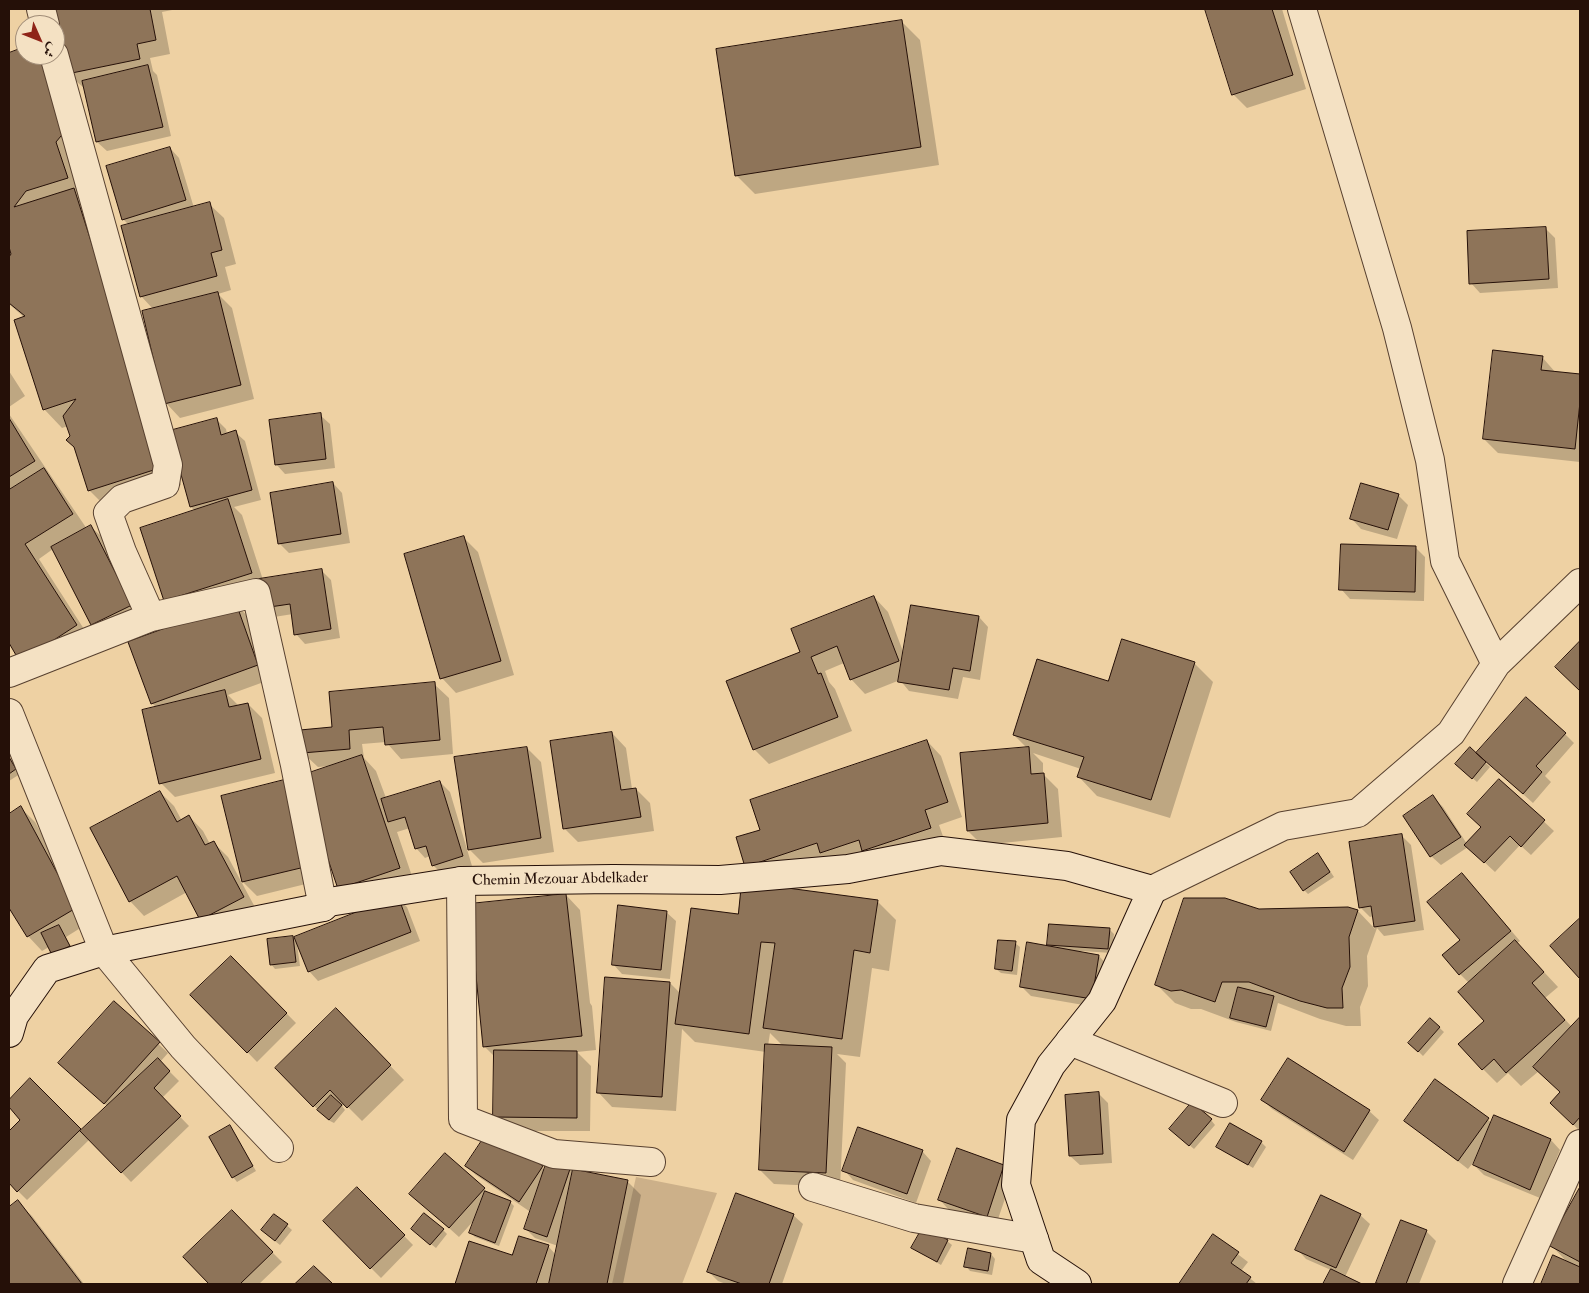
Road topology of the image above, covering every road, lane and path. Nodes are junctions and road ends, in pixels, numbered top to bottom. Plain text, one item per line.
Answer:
1 (1302, 9) edge
2 (57, 65) edge
3 (1580, 583) edge
4 (151, 617) junction
5 (1496, 664) junction
6 (9, 673) edge
7 (9, 713) edge
8 (461, 882) junction
9 (1152, 890) junction
10 (323, 908) junction
11 (104, 951) junction
12 (9, 1033) edge
13 (1070, 1041) junction
14 (1223, 1103) dead end
15 (1580, 1144) edge
16 (279, 1148) dead end
17 (651, 1162) dead end
18 (813, 1187) dead end
19 (1034, 1239) junction
20 (1077, 1284) edge
21 (1518, 1284) edge

1 - 5 street
2 - 4 street
3 - 5 street
4 - 6 street
4 - 10 street
5 - 9 street
7 - 11 street
8 - 9 street, Chemin Mezouar Abdelkader
8 - 10 street, Chemin Mezouar Abdelkader
8 - 17 street
9 - 13 street
10 - 11 street, Chemin Mezouar Abdelkader
11 - 12 street, Chemin Mezouar Abdelkader
11 - 16 street
13 - 14 street
13 - 19 street
15 - 21 street
18 - 19 street
19 - 20 street

